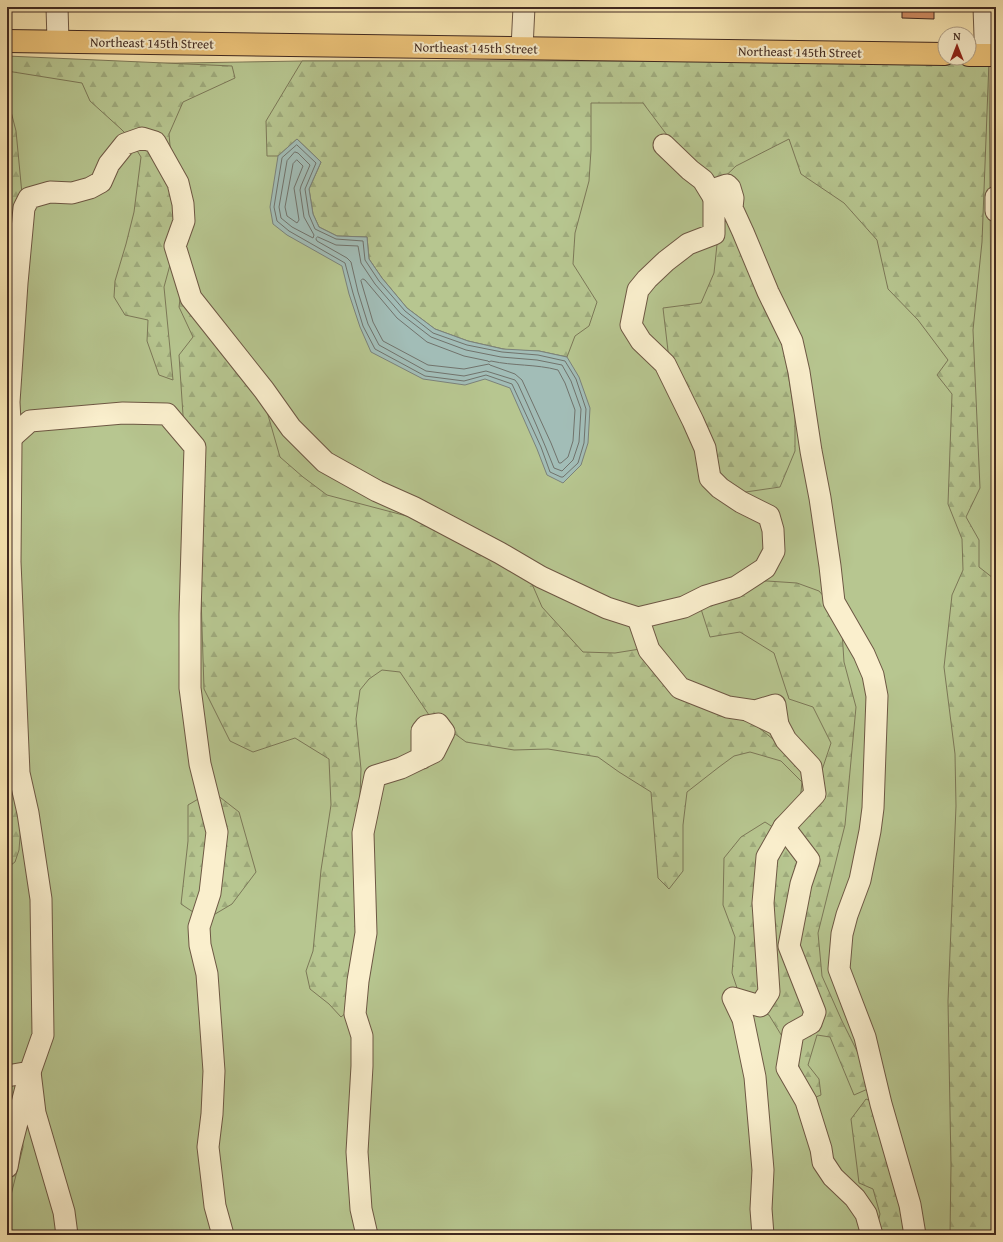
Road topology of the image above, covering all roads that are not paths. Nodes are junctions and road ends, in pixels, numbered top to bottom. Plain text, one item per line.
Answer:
1 (57, 7) edge
2 (524, 7) edge
3 (984, 7) edge
4 (7, 41) edge
5 (58, 41) junction
6 (522, 48) junction
7 (937, 54) edge
8 (977, 55) edge
9 (993, 55) edge
10 (664, 145) dead end
11 (996, 197) edge
12 (714, 198) junction
13 (996, 211) edge
14 (11, 438) junction
15 (638, 618) junction
16 (422, 758) dead end
17 (784, 827) junction
18 (30, 1072) junction
19 (7, 1076) edge
20 (7, 1167) edge
21 (67, 1235) edge
22 (223, 1235) edge
23 (367, 1235) edge
24 (763, 1235) edge
25 (872, 1235) edge
26 (915, 1235) edge

1 - 5 street
2 - 6 street
3 - 9 street
4 - 5 main road, Northeast 145th Street
5 - 6 main road, Northeast 145th Street
6 - 7 main road, Northeast 145th Street
8 - 9 main road
10 - 12 street
11 - 13 street
12 - 15 street
12 - 26 street
14 - 15 street
14 - 18 street
14 - 22 street
15 - 17 street
16 - 23 street
17 - 24 street
17 - 25 street
18 - 19 street
18 - 20 street
18 - 21 street

